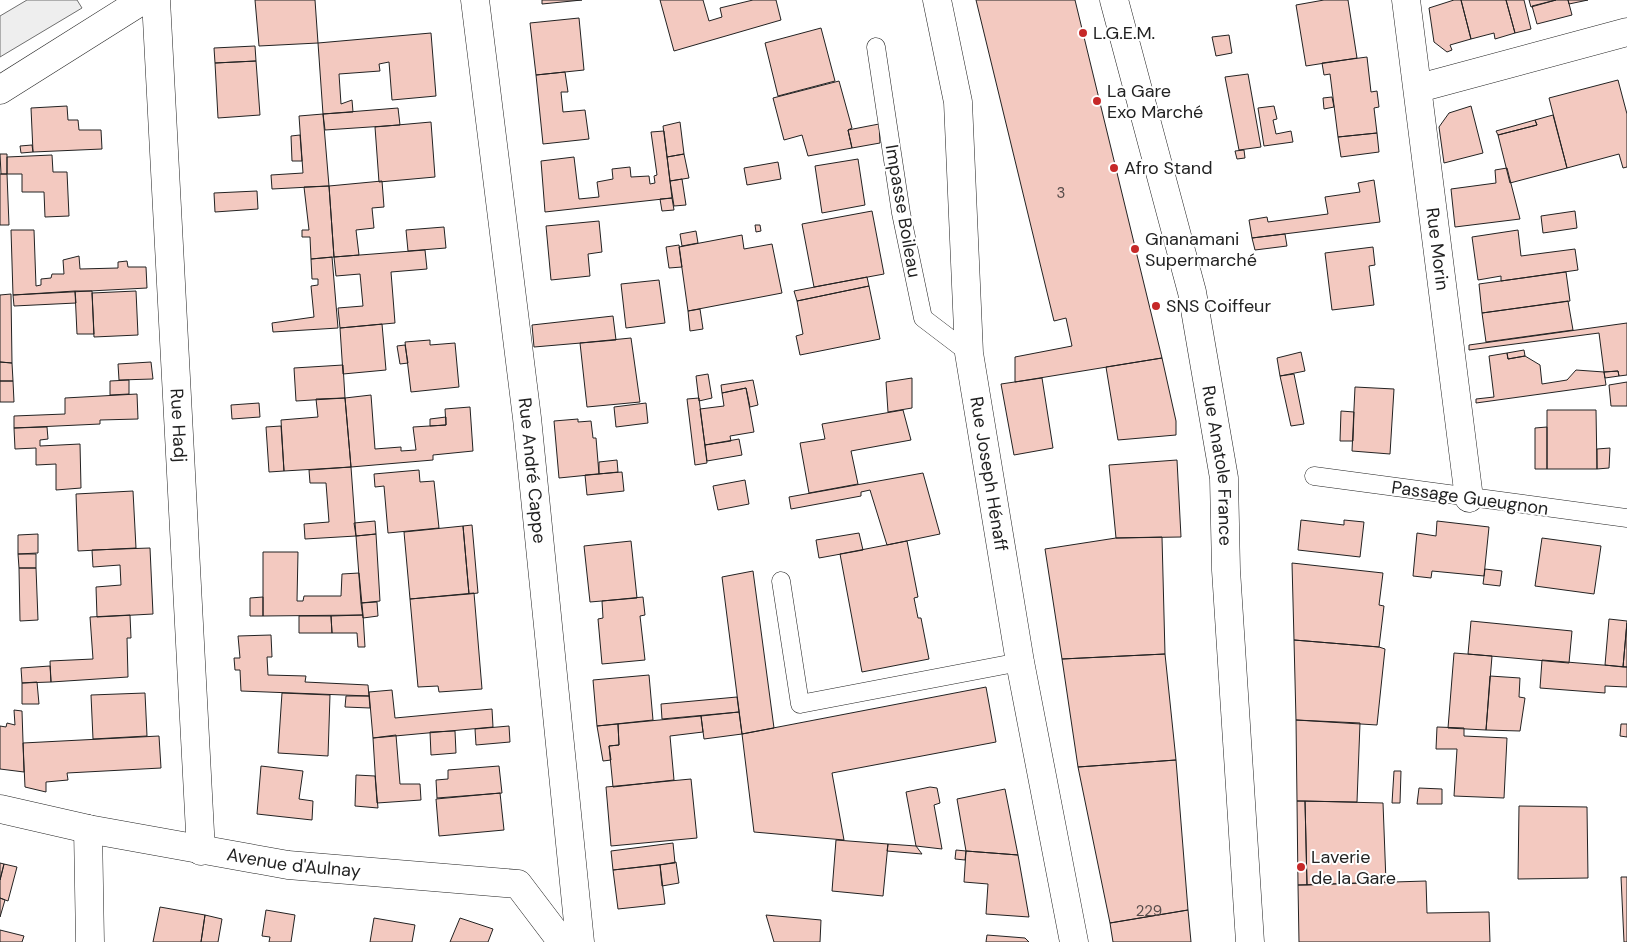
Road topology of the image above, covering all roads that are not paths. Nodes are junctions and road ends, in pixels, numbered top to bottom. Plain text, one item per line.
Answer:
1 (143, 0) edge
2 (156, 0) edge
3 (475, 0) edge
4 (937, 0) edge
5 (1114, 0) edge
6 (1406, 0) edge
7 (1627, 32) edge
8 (876, 47) dead end
9 (1419, 88) junction
10 (0, 90) edge
11 (969, 353) junction
12 (1314, 476) dead end
13 (1469, 498) junction
14 (1627, 518) edge
15 (781, 581) dead end
16 (1020, 662) junction
17 (0, 809) edge
18 (88, 829) junction
19 (201, 850) junction
20 (90, 942) edge
21 (562, 942) edge
22 (580, 942) edge
23 (1074, 942) edge
24 (1250, 942) edge

1 - 10 street
2 - 19 street, Rue Hadj
3 - 22 street, Rue André Cappe
4 - 11 street, Rue Joseph Hénaff
5 - 24 street, Rue Anatole France
6 - 9 street, Rue Morin
7 - 9 street
8 - 11 lane, Impasse Boileau
9 - 13 street, Rue Morin
11 - 16 street, Rue Joseph Hénaff
12 - 13 lane, Passage Gueugnon
13 - 14 lane, Passage Gueugnon
15 - 16 lane
16 - 23 street, Rue Joseph Hénaff
17 - 18 street, Avenue d'Aulnay
18 - 19 street, Avenue d'Aulnay
18 - 20 street
19 - 21 street, Avenue d'Aulnay

